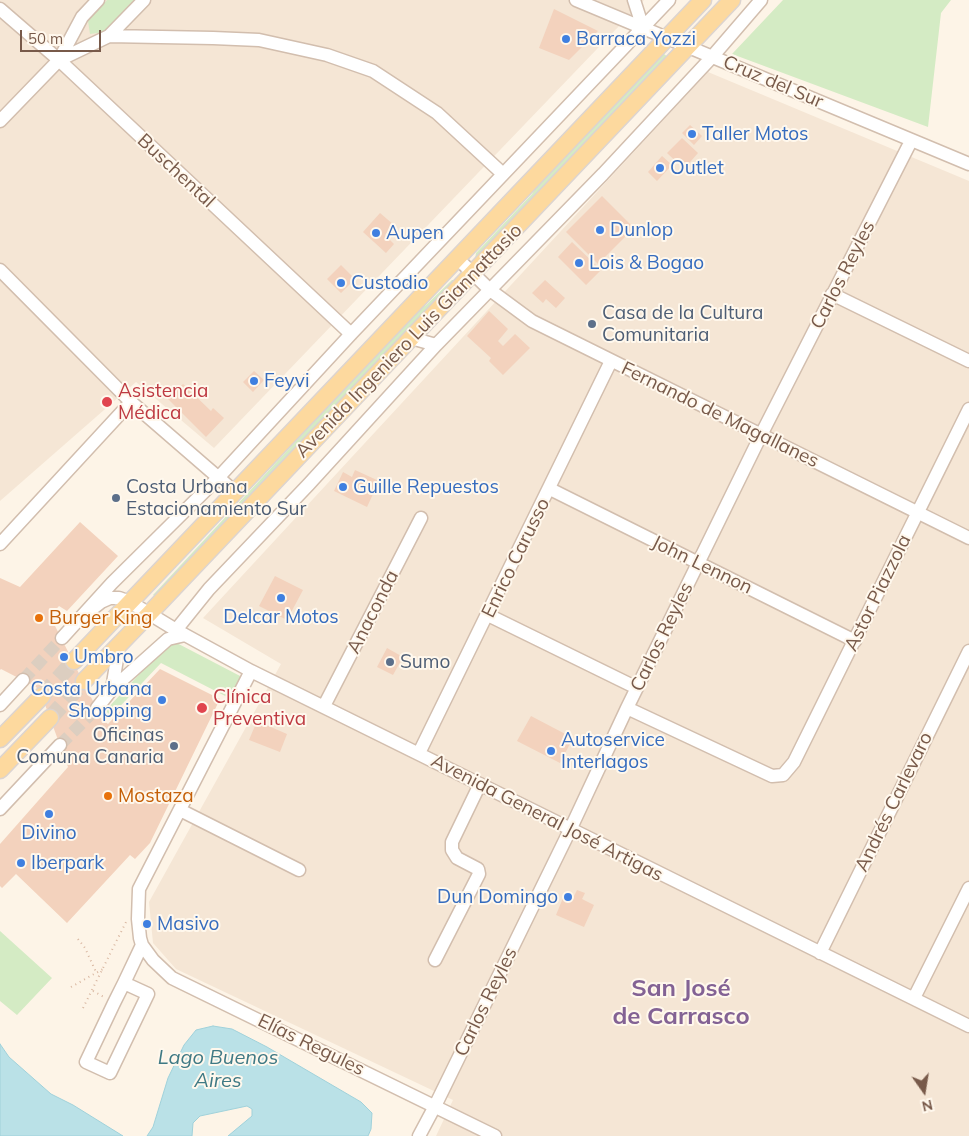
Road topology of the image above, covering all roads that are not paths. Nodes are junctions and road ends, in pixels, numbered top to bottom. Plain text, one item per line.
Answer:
1 (98, 0) edge
2 (144, 0) edge
3 (576, 0) edge
4 (634, 0) edge
5 (670, 0) edge
6 (703, 0) edge
7 (732, 0) edge
8 (761, 0) edge
9 (0, 9) edge
10 (643, 28) junction
11 (109, 36) junction
12 (667, 38) junction
13 (688, 47) junction
14 (712, 57) junction
15 (59, 60) junction
16 (0, 121) edge
17 (911, 141) junction
18 (969, 164) edge
19 (503, 174) junction
20 (458, 259) junction
21 (0, 270) edge
22 (473, 273) junction
23 (490, 290) junction
24 (832, 294) junction
25 (351, 334) junction
26 (411, 338) junction
27 (436, 345) junction
28 (969, 361) edge
29 (611, 362) junction
30 (131, 402) junction
31 (969, 409) edge
32 (761, 435) junction
33 (218, 478) junction
34 (550, 489) junction
35 (235, 492) junction
36 (918, 512) junction
37 (421, 518) dead end
38 (969, 538) edge
39 (1, 541) edge
40 (698, 563) junction
41 (130, 602) junction
42 (149, 614) junction
43 (488, 615) junction
44 (78, 620) junction
45 (180, 633) junction
46 (62, 638) tunnel mouth
47 (855, 641) junction
48 (118, 647) junction
49 (969, 651) edge
50 (74, 660) tunnel mouth
51 (251, 671) junction
52 (23, 680) tunnel mouth
53 (84, 681) tunnel mouth
54 (637, 688) junction
55 (112, 689) junction
56 (42, 696) tunnel mouth
57 (0, 704) edge
58 (324, 706) junction
59 (97, 708) tunnel mouth
60 (627, 708) junction
61 (50, 718) tunnel mouth
62 (0, 739) edge
63 (60, 745) tunnel mouth
64 (419, 754) junction
65 (0, 770) edge
66 (480, 784) junction
67 (0, 809) edge
68 (180, 810) junction
69 (570, 830) junction
70 (299, 870) dead end
71 (969, 888) edge
72 (141, 942) junction
73 (820, 953) junction
74 (435, 960) dead end
75 (124, 983) junction
76 (914, 998) junction
77 (969, 1026) edge
78 (435, 1106) junction
79 (419, 1136) edge
80 (495, 1136) edge

1 - 15 street
2 - 11 street
3 - 10 street, Cruz del Sur
4 - 10 street
5 - 10 street
6 - 12 main road, Avenida Ingeniero Luis Giannattasio
7 - 13 main road, Avenida Ingeniero Luis Giannattasio
8 - 14 street, Avenida Ingeniero Luis Giannattasio
9 - 15 street, Buschental
10 - 12 street, Cruz del Sur
10 - 19 street
11 - 15 street
11 - 19 street
12 - 13 street, Cruz del Sur
12 - 20 main road, Avenida Ingeniero Luis Giannattasio
13 - 14 street, Cruz del Sur
13 - 22 main road, Avenida Ingeniero Luis Giannattasio
14 - 17 street, Cruz del Sur
14 - 23 street, Avenida Ingeniero Luis Giannattasio
15 - 16 street
15 - 25 street, Buschental
17 - 18 street, Cruz del Sur
17 - 24 street, Carlos Reyles
19 - 25 street
20 - 22 street, Fernando de Magallanes
20 - 35 main road, Avenida Ingeniero Luis Giannattasio
21 - 30 street
22 - 23 street, Fernando de Magallanes
22 - 26 main road, Avenida Ingeniero Luis Giannattasio
23 - 27 street, Avenida Ingeniero Luis Giannattasio
23 - 29 street, Fernando de Magallanes
24 - 28 street
24 - 32 street, Carlos Reyles
25 - 33 street
26 - 27 street
26 - 42 main road, Avenida Ingeniero Luis Giannattasio
27 - 45 street, Avenida Ingeniero Luis Giannattasio
29 - 32 street, Fernando de Magallanes
29 - 34 street, Enrico Carusso
30 - 33 street
30 - 39 street
31 - 36 street, Astor Piazzola
32 - 36 street, Fernando de Magallanes
32 - 40 street, Carlos Reyles
33 - 35 street
33 - 44 street
34 - 40 street, John Lennon
34 - 43 street, Enrico Carusso
35 - 41 main road, Avenida Ingeniero Luis Giannattasio
36 - 38 street, Fernando de Magallanes
36 - 47 street, Astor Piazzola
37 - 58 street, Anaconda
40 - 47 street, John Lennon
40 - 54 street, Carlos Reyles
41 - 42 street, Avenida General José Artigas
41 - 44 street
41 - 50 main road, Avenida Ingeniero Luis Giannattasio
42 - 45 street, Avenida General José Artigas
42 - 48 main road, Avenida Ingeniero Luis Giannattasio
43 - 54 street
43 - 64 street, Enrico Carusso
44 - 46 street
45 - 51 street, Avenida General José Artigas
45 - 55 street
47 - 60 street, Astor Piazzola
48 - 53 main road, Avenida Ingeniero Luis Giannattasio
48 - 55 street
49 - 73 street, Andrés Carlevaro
51 - 58 street, Avenida General José Artigas
51 - 68 street
52 - 57 street
54 - 60 street, Carlos Reyles
55 - 59 street
56 - 62 main road
58 - 64 street, Avenida General José Artigas
60 - 69 street, Carlos Reyles
61 - 65 main road
63 - 67 street
64 - 66 street, Avenida General José Artigas
66 - 69 street, Avenida General José Artigas
66 - 74 street
68 - 70 street
68 - 72 street
69 - 73 street, Avenida General José Artigas
69 - 78 street, Carlos Reyles
71 - 76 street
72 - 75 street
72 - 78 street, Elías Regules
73 - 76 street, Avenida General José Artigas
75 - 75 street
76 - 77 street, Avenida General José Artigas
78 - 79 street, Carlos Reyles
78 - 80 street, Elías Regules

